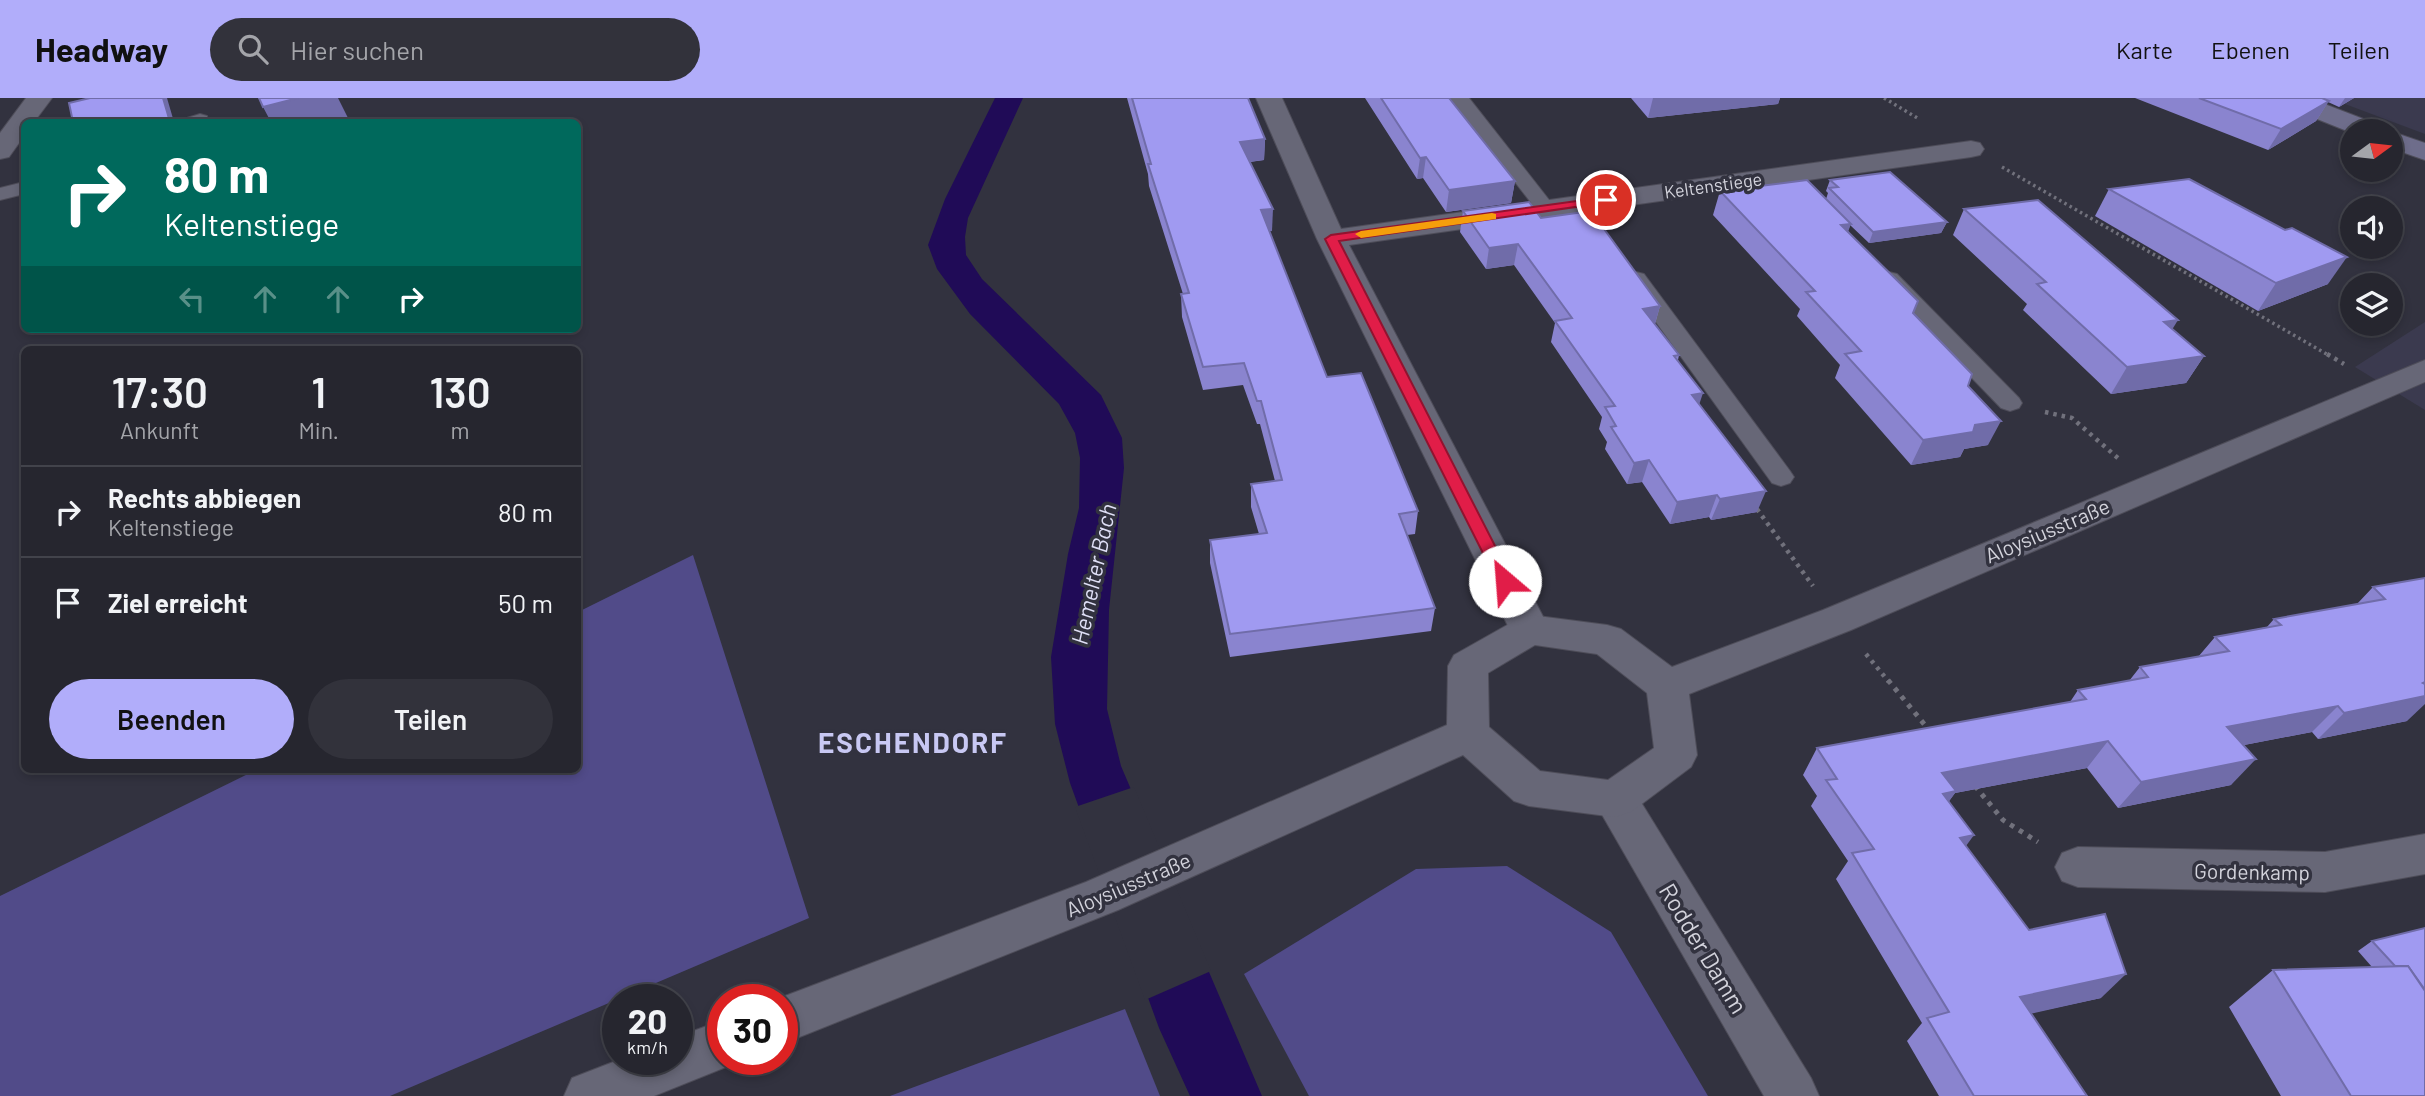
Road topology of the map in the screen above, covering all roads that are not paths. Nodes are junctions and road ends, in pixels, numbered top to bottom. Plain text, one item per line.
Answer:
1 (39, 98) edge
2 (1269, 98) edge
3 (1459, 98) edge
4 (2286, 98) edge
5 (24, 119) edge
6 (2340, 119) edge
7 (21, 122) edge
8 (2403, 144) edge
9 (1971, 149) road end
10 (0, 151) edge
11 (2425, 152) edge
12 (1786, 175) junction
13 (21, 189) edge
14 (0, 194) edge
15 (1805, 195) edge
16 (1546, 209) junction
17 (1331, 239) junction
18 (1626, 264) edge
19 (1874, 264) edge
20 (2425, 370) edge
21 (2010, 403) dead end
22 (1781, 477) road end
23 (1530, 630) junction
24 (1667, 686) junction
25 (1468, 734) junction
26 (1615, 799) junction
27 (2425, 854) edge
28 (2078, 867) road end
29 (798, 1015) edge
30 (707, 1050) edge
31 (590, 1096) edge
32 (1793, 1096) edge

1 - 5 street
2 - 17 street
3 - 16 lane
4 - 6 main road
7 - 10 street
8 - 11 main road
9 - 12 street, Keltenstiege
12 - 15 lane
12 - 16 street, Keltenstiege
13 - 14 lane
16 - 17 street, Keltenstiege
17 - 23 street
18 - 22 lane
19 - 21 lane
20 - 24 street, Aloysiusstraße
23 - 24 street
23 - 25 street
24 - 26 street
25 - 26 street
25 - 29 street, Aloysiusstraße
26 - 32 street, Rodder Damm
27 - 28 street, Gordenkamp
30 - 31 street

